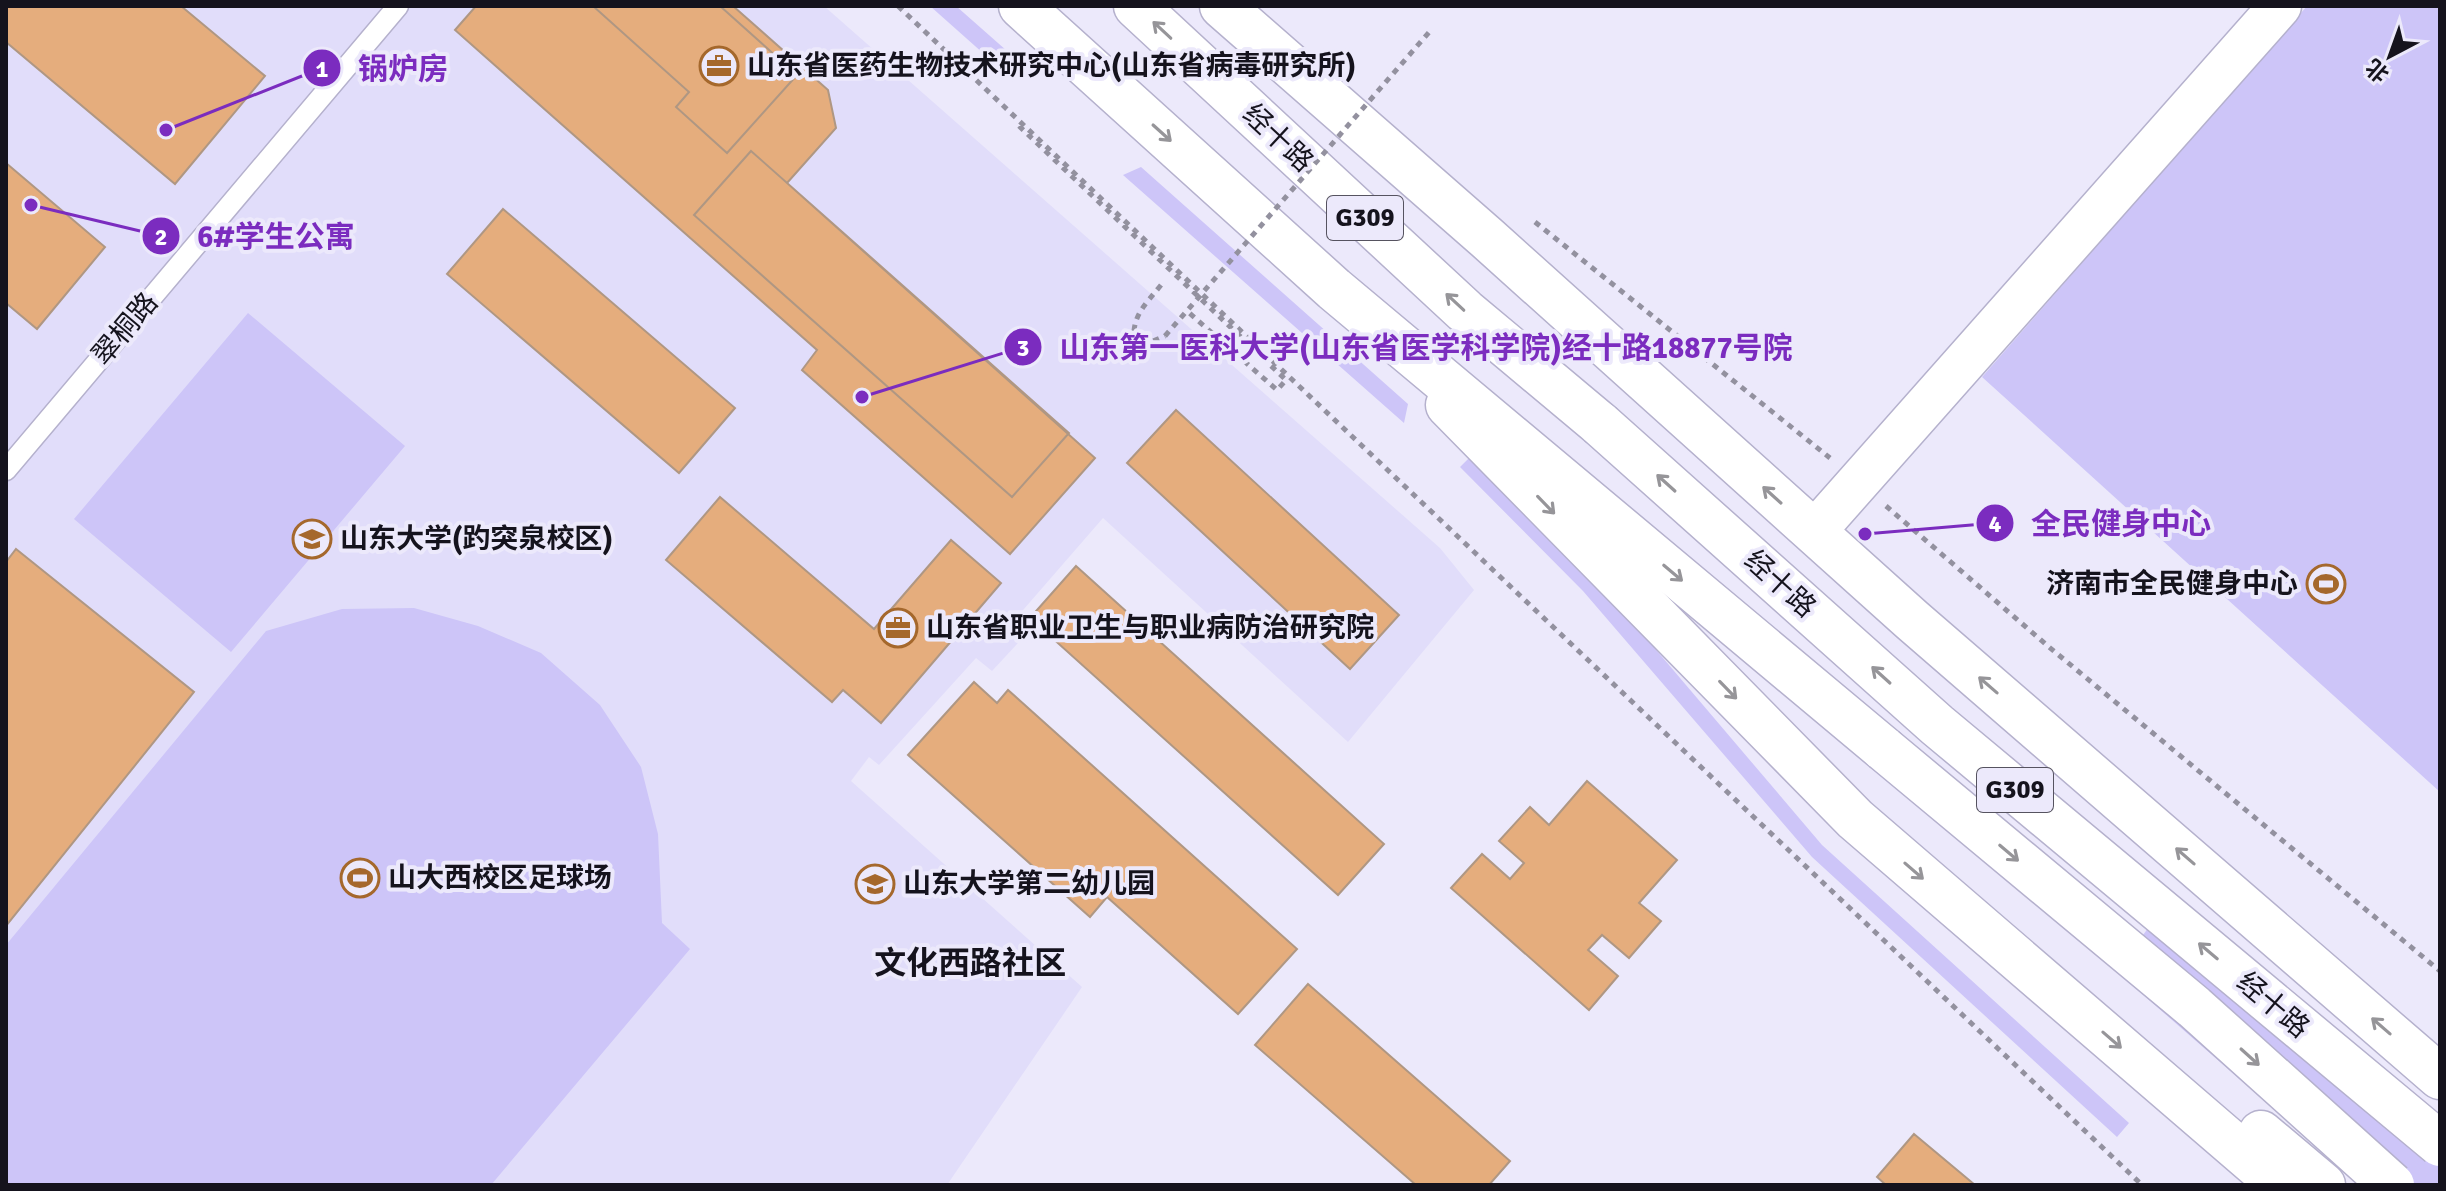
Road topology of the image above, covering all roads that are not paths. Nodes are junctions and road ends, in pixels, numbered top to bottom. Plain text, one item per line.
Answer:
1 (398, 6) edge
2 (1021, 6) edge
3 (1136, 6) edge
4 (1222, 6) edge
5 (2280, 6) edge
6 (1334, 289) junction
7 (6, 470) edge
8 (1814, 532) junction
9 (2440, 1077) edge
10 (2169, 1089) junction
11 (2440, 1144) edge
12 (2280, 1185) edge
13 (2323, 1185) edge
14 (2392, 1185) edge

1 - 7 lane, 翠桐路
2 -> 6 main road, 经十路 / G309
11 -> 3 main road, 经十路 / G309, bridge
8 -> 4 main road, 经十路
5 - 8 street
6 -> 10 main road, 经十路
6 -> 14 main road, 经十路 / G309, bridge
9 -> 8 main road, 经十路
10 - 12 main road, 经十路
10 - 13 main road

